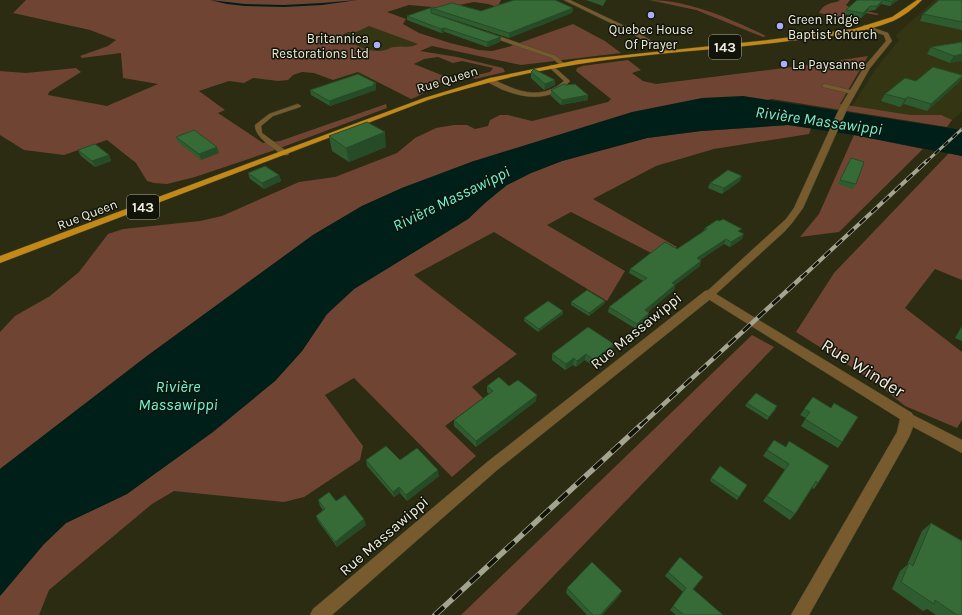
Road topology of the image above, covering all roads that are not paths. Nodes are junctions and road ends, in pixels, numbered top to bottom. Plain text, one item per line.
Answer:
1 (566, 0) edge
2 (920, 0) edge
3 (865, 27) junction
4 (479, 31) edge
5 (668, 52) junction
6 (563, 64) junction
7 (552, 66) junction
8 (488, 80) junction
9 (826, 86) dead end
10 (852, 92) junction
11 (298, 106) dead end
12 (285, 153) junction
13 (0, 260) edge
14 (709, 294) junction
15 (907, 417) junction
16 (962, 447) edge
17 (319, 615) edge
18 (800, 615) edge

1 - 5 street
2 - 3 main road, Rue Queen / 143
3 - 5 main road, Rue Queen / 143
3 - 10 street, Rue Massawippi
4 - 6 street
5 - 6 main road, Rue Queen / 143
6 - 7 main road, Rue Queen / 143
7 - 8 main road, Rue Queen / 143
7 - 8 lane
8 - 12 main road, Rue Queen / 143
9 - 10 lane
10 - 14 street, Rue Massawippi
11 - 12 lane
12 - 13 main road, Rue Queen / 143
14 - 15 street, Rue Winder
14 - 17 street, Rue Massawippi
15 - 16 street
15 - 18 street, Rue Winder

